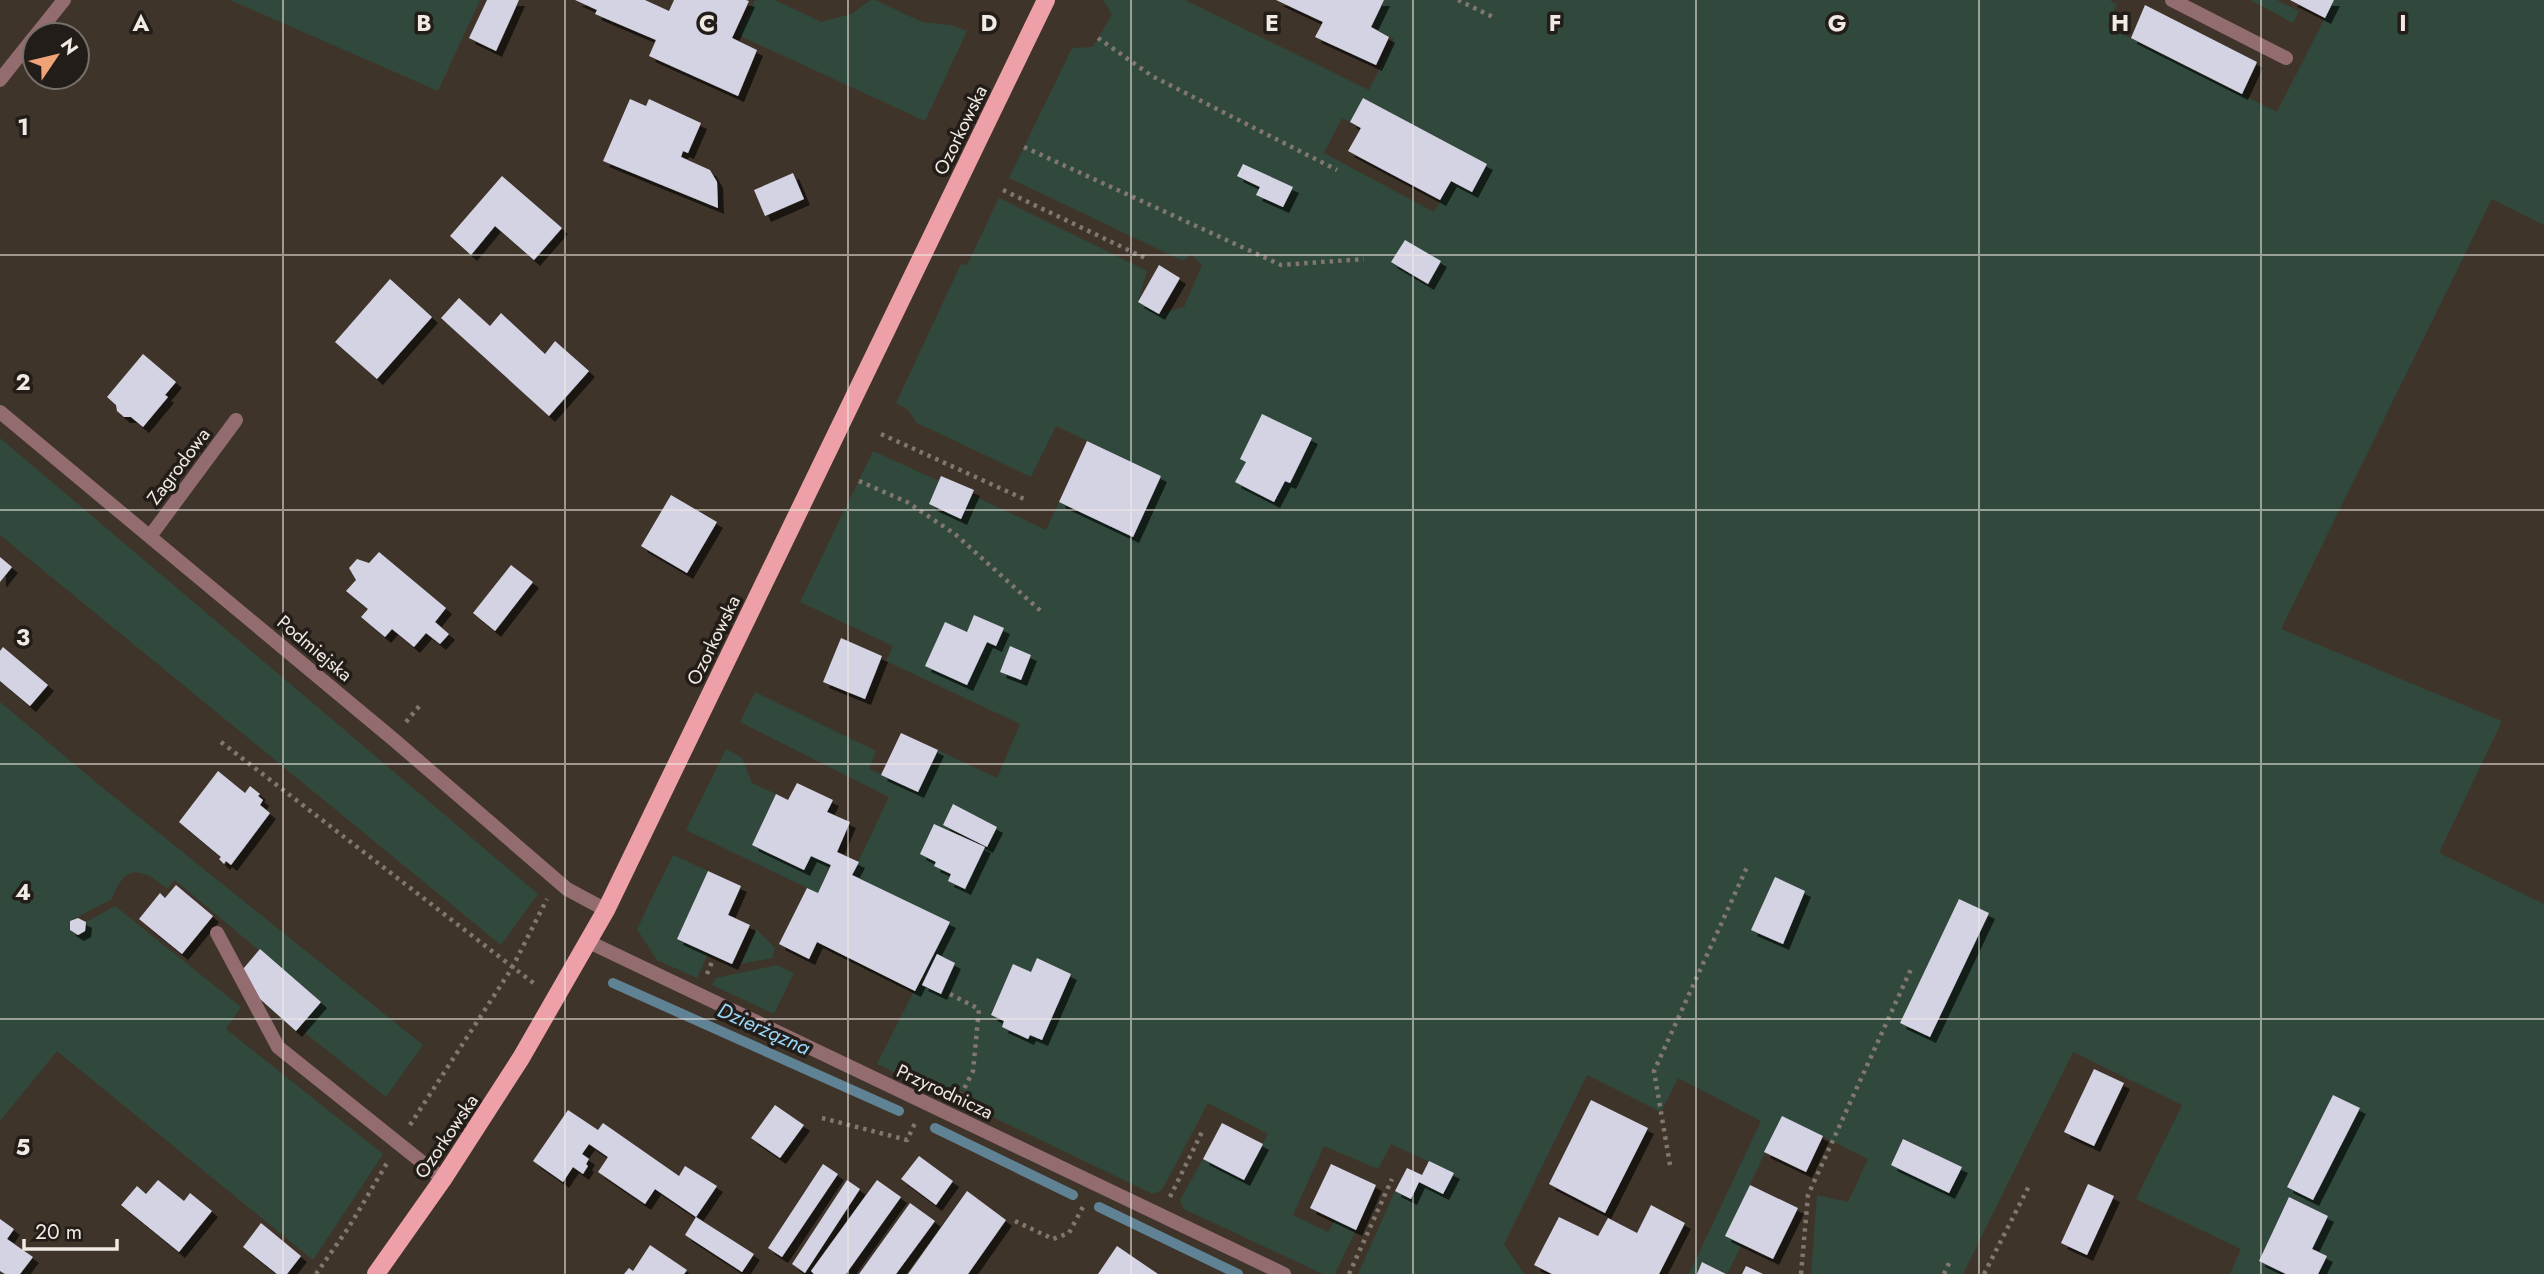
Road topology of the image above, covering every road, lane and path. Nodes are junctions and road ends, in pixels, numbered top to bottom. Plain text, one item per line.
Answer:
1 (64, 0) edge
2 (1046, 0) edge
3 (1458, 0) edge
4 (2172, 0) edge
5 (1493, 17) dead end
6 (48, 21) edge
7 (1098, 38) dead end
8 (21, 54) edge
9 (2286, 58) dead end
10 (0, 80) edge
11 (1024, 147) dead end
12 (1337, 170) dead end
13 (1003, 190) dead end
14 (1145, 258) dead end
15 (1364, 259) dead end
16 (0, 412) edge
17 (236, 420) dead end
18 (881, 434) dead end
19 (859, 481) dead end
20 (1024, 499) dead end
21 (151, 535) junction
22 (1043, 613) dead end
23 (221, 742) dead end
24 (1748, 865) dead end
25 (556, 880) junction
26 (606, 910) junction
27 (217, 933) dead end
28 (589, 942) junction
29 (512, 968) junction
30 (1911, 969) dead end
31 (950, 994) dead end
32 (555, 1000) junction
33 (925, 1102) junction
34 (951, 1115) junction
35 (822, 1118) dead end
36 (1202, 1132) dead end
37 (398, 1144) junction
38 (1670, 1165) dead end
39 (443, 1179) junction
40 (1392, 1179) dead end
41 (1094, 1183) junction
42 (2029, 1186) dead end
43 (1161, 1215) junction
44 (1015, 1222) dead end
45 (1951, 1259) dead end
46 (316, 1274) edge
47 (376, 1274) edge
48 (1284, 1274) edge
49 (1349, 1274) edge
50 (1801, 1274) edge
51 (1944, 1274) edge
52 (1984, 1274) edge

1 - 6 street
2 - 26 main road, Ozorkowska
3 - 5 path
4 - 9 street
7 - 12 path
8 - 10 street
11 - 15 path
13 - 14 path
16 - 21 street, Podmiejska
17 - 21 street, Zagrodowa
18 - 20 path
19 - 22 path
21 - 25 street, Podmiejska
23 - 29 path
24 - 38 path
25 - 26 street, Podmiejska
25 - 29 path
26 - 28 main road, Ozorkowska
27 - 37 street
28 - 32 main road, Ozorkowska
28 - 33 street, Przyrodnicza
29 - 32 path
29 - 37 path
30 - 50 path
31 - 34 path
32 - 39 main road, Ozorkowska
33 - 34 street, Przyrodnicza
33 - 35 path
34 - 41 street, Przyrodnicza
36 - 43 path
37 - 39 street
37 - 46 path
39 - 47 main road, Ozorkowska
40 - 49 path
41 - 43 street, Przyrodnicza
41 - 44 path
42 - 52 path
43 - 48 street, Przyrodnicza
45 - 51 path

